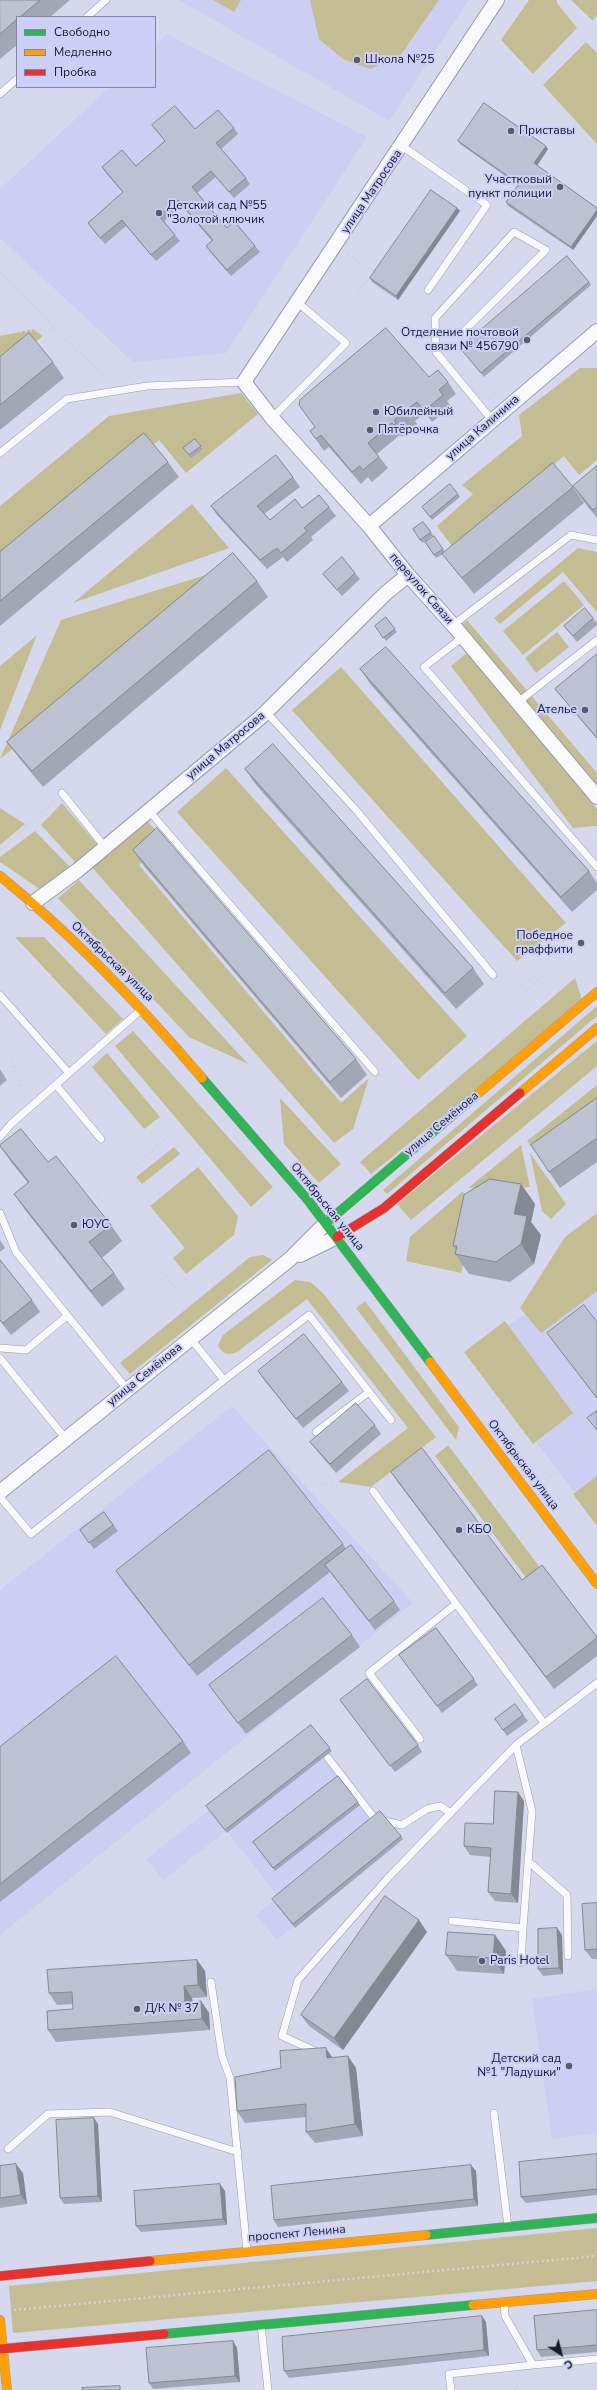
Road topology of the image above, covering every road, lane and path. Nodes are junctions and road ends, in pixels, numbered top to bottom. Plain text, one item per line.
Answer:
1 (106, 0) edge
2 (498, 0) edge
3 (87, 16) edge
4 (16, 80) edge
5 (0, 94) edge
6 (402, 146) junction
7 (345, 252) dead end
8 (370, 270) dead end
9 (0, 271) edge
10 (370, 278) edge
11 (428, 290) dead end
12 (358, 293) dead end
13 (297, 302) junction
14 (54, 328) junction
15 (597, 331) edge
16 (463, 332) dead end
17 (0, 334) edge
18 (244, 382) junction
19 (111, 383) dead end
20 (499, 390) dead end
21 (487, 399) dead end
22 (272, 418) junction
23 (492, 420) junction
24 (0, 453) edge
25 (369, 526) junction
26 (597, 540) edge
27 (408, 574) junction
28 (453, 625) junction
29 (463, 637) junction
30 (597, 640) edge
31 (517, 703) junction
32 (266, 712) junction
33 (62, 793) joint
34 (597, 797) edge
35 (149, 811) junction
36 (105, 847) junction
37 (0, 850) edge
38 (597, 867) edge
39 (0, 876) edge
40 (33, 903) junction
41 (541, 970) dead end
42 (494, 975) dead end
43 (544, 975) dead end
44 (521, 986) dead end
45 (525, 991) dead end
46 (597, 992) edge
47 (0, 995) edge
48 (143, 1009) junction
49 (597, 1028) edge
50 (11, 1061) dead end
51 (375, 1072) dead end
52 (69, 1073) junction
53 (56, 1085) junction
54 (21, 1089) dead end
55 (11, 1124) junction
56 (0, 1129) edge
57 (0, 1137) edge
58 (167, 1138) dead end
59 (102, 1139) dead end
60 (133, 1167) dead end
61 (100, 1196) dead end
62 (92, 1202) edge
63 (0, 1213) edge
64 (326, 1223) junction
65 (336, 1237) junction
66 (290, 1260) junction
67 (159, 1268) dead end
68 (597, 1298) edge
69 (184, 1299) dead end
70 (579, 1311) edge
71 (67, 1316) junction
72 (555, 1329) edge
73 (190, 1338) junction
74 (0, 1348) edge
75 (0, 1358) edge
76 (224, 1380) junction
77 (127, 1389) junction
78 (369, 1392) junction
79 (391, 1420) dead end
80 (316, 1432) dead end
81 (66, 1439) junction
82 (593, 1442) junction
83 (597, 1445) edge
84 (546, 1480) dead end
85 (321, 1484) dead end
86 (355, 1489) dead end
87 (373, 1491) dead end
88 (0, 1492) edge
89 (0, 1497) edge
90 (597, 1584) edge
91 (456, 1604) junction
92 (597, 1683) edge
93 (544, 1722) junction
94 (420, 1740) dead end
95 (516, 1745) junction
96 (328, 1758) dead end
97 (450, 1813) junction
98 (528, 1861) junction
99 (452, 1921) dead end
100 (523, 1928) junction
101 (568, 1956) dead end
102 (521, 1963) dead end
103 (211, 1982) dead end
104 (317, 2052) edge
105 (258, 2072) edge
106 (230, 2078) junction
107 (494, 2113) dead end
108 (8, 2149) dead end
109 (238, 2152) junction
110 (597, 2218) edge
111 (508, 2227) junction
112 (248, 2251) junction
113 (597, 2256) edge
114 (0, 2276) edge
115 (597, 2294) edge
116 (504, 2302) junction
117 (7, 2311) dead end
118 (0, 2320) edge
119 (261, 2325) junction
120 (1, 2349) edge
121 (597, 2359) edge
122 (533, 2365) junction
123 (7, 2390) edge
124 (268, 2390) edge
125 (451, 2390) edge

1 - 3 lane
2 - 6 street, улица Матросова
4 - 5 lane
6 - 11 lane
6 - 13 street, улица Матросова
7 - 8 path
9 - 14 path
10 - 12 path
13 - 18 street, улица Матросова
13 - 22 lane
14 - 17 path
14 - 19 path
15 - 23 street, улица Калинина
16 - 23 lane
18 - 22 street, переулок Связи
18 - 24 lane
20 - 21 path
22 - 25 street, переулок Связи
23 - 25 street, улица Калинина
25 - 27 street, переулок Связи
26 - 28 lane
27 - 28 street, переулок Связи
27 - 32 street, улица Матросова
28 - 29 street, переулок Связи
29 - 31 street, переулок Связи
29 - 38 lane
30 - 31 lane
31 - 34 street, переулок Связи
32 - 35 street, улица Матросова
32 - 42 lane
33 - 36 lane
33 - 37 path
35 - 36 street, улица Матросова
35 - 51 lane
36 - 40 street, улица Матросова
39 - 40 street, Октябрьская улица
40 - 48 street, Октябрьская улица
41 - 44 path
43 - 45 path
46 - 64 street, улица Семёнова
47 - 52 lane
48 - 52 lane
48 - 64 street, Октябрьская улица
49 - 65 street, улица Семёнова
50 - 54 path
52 - 53 lane
53 - 55 lane
53 - 59 lane
55 - 56 lane
55 - 57 lane
58 - 60 path
61 - 62 path
63 - 71 lane
64 - 65 street, Октябрьская улица
64 - 66 street, улица Семёнова
65 - 66 street, улица Семёнова
65 - 90 street, Октябрьская улица
66 - 73 street, улица Семёнова
67 - 69 path
68 - 70 path
71 - 74 lane
71 - 77 lane
72 - 82 path
73 - 76 lane
73 - 77 street, улица Семёнова
75 - 81 lane
76 - 78 lane
76 - 89 lane
77 - 81 street, улица Семёнова
78 - 79 lane
78 - 80 lane
81 - 88 street, улица Семёнова
82 - 83 path
82 - 84 path
85 - 86 path
87 - 91 lane
91 - 93 lane
91 - 94 lane
92 - 93 lane
93 - 95 lane
95 - 97 lane
95 - 98 lane
96 - 97 lane
97 - 104 lane
98 - 100 lane
98 - 101 lane
99 - 100 lane
100 - 102 lane
103 - 106 lane
105 - 106 path
106 - 109 lane
107 - 111 lane
108 - 109 lane
109 - 112 lane
110 - 111 street, проспект Ленина
111 - 112 street, проспект Ленина
112 - 114 street, проспект Ленина
113 - 117 path
115 - 116 street
116 - 119 street
116 - 122 lane
118 - 120 street
119 - 120 street
119 - 124 lane
120 - 123 street
121 - 122 lane
122 - 125 lane

